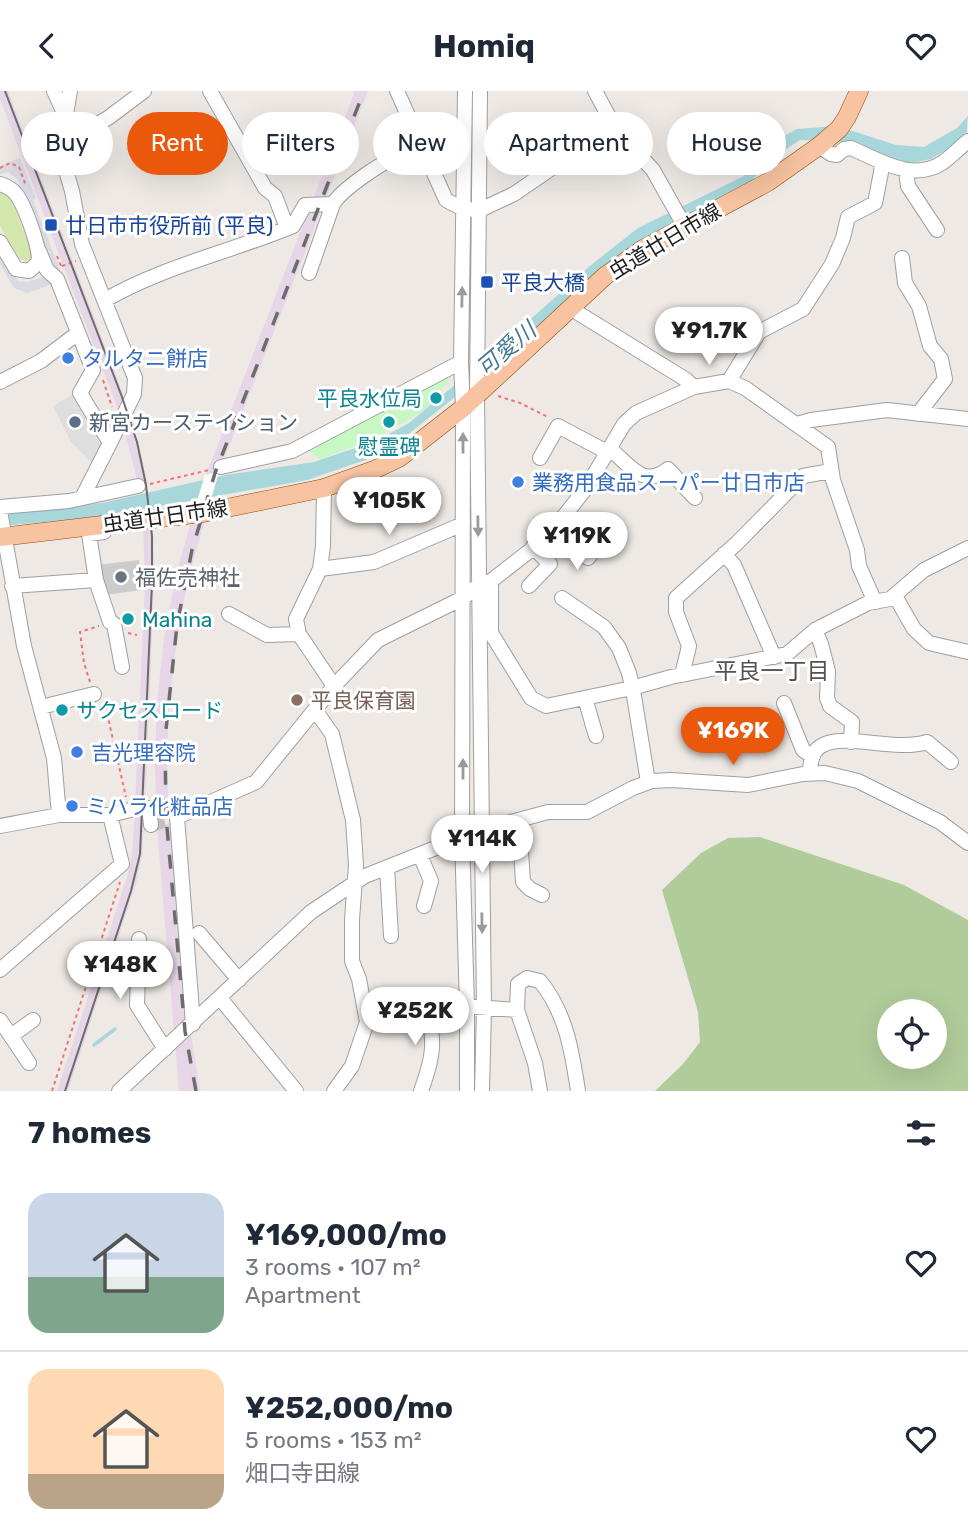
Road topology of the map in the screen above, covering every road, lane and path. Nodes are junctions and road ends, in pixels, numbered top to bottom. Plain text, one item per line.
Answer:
1 (54, 91) edge
2 (70, 91) edge
3 (144, 91) edge
4 (210, 91) edge
5 (397, 91) edge
6 (465, 91) edge
7 (480, 91) edge
8 (595, 91) edge
9 (859, 91) edge
10 (64, 112) edge
11 (64, 112) edge
12 (407, 112) edge
13 (606, 112) edge
14 (113, 114) edge
15 (968, 141) edge
16 (820, 144) junction
17 (883, 162) junction
18 (653, 170) edge
19 (373, 171) edge
20 (906, 171) junction
21 (67, 175) edge
22 (435, 175) edge
23 (542, 175) edge
24 (0, 184) edge
25 (333, 204) junction
26 (463, 209) junction
27 (480, 210) junction
28 (684, 223) junction
29 (287, 228) junction
30 (937, 230) dead end
31 (0, 243) edge
32 (39, 251) junction
33 (57, 256) dead end
34 (902, 258) dead end
35 (56, 270) junction
36 (29, 271) junction
37 (309, 274) dead end
38 (105, 300) junction
39 (569, 308) junction
40 (78, 333) junction
41 (461, 364) junction
42 (729, 380) junction
43 (0, 382) edge
44 (694, 387) junction
45 (474, 396) junction
46 (918, 414) junction
47 (968, 419) edge
48 (797, 425) junction
49 (558, 426) junction
50 (110, 443) junction
51 (608, 450) junction
52 (540, 458) dead end
53 (221, 467) joint
54 (831, 471) junction
55 (143, 485) joint
56 (324, 488) junction
57 (82, 498) junction
58 (695, 498) dead end
59 (0, 509) edge
60 (115, 524) junction
61 (463, 524) junction
62 (549, 532) junction
63 (3, 534) edge
64 (599, 544) dead end
65 (533, 547) junction
66 (968, 548) edge
67 (724, 554) junction
68 (320, 569) junction
69 (96, 580) junction
70 (485, 583) junction
71 (12, 586) junction
72 (529, 586) dead end
73 (895, 596) junction
74 (463, 598) junction
75 (562, 598) dead end
76 (875, 602) junction
77 (229, 614) dead end
78 (110, 622) junction
79 (815, 630) junction
80 (299, 634) junction
81 (968, 652) edge
82 (774, 657) junction
83 (122, 667) dead end
84 (682, 675) junction
85 (334, 686) junction
86 (632, 688) junction
87 (94, 694) junction
88 (585, 698) junction
89 (41, 707) junction
90 (783, 708) dead end
91 (315, 710) junction
92 (596, 736) dead end
93 (850, 742) junction
94 (812, 756) junction
95 (951, 762) dead end
96 (810, 773) junction
97 (648, 782) junction
98 (136, 809) junction
99 (110, 814) junction
100 (59, 815) junction
101 (519, 820) junction
102 (151, 825) dead end
103 (0, 826) edge
104 (481, 830) junction
105 (462, 837) junction
106 (968, 843) edge
107 (420, 855) junction
108 (122, 864) junction
109 (387, 867) junction
110 (354, 882) junction
111 (542, 895) dead end
112 (424, 906) dead end
113 (199, 933) dead end
114 (390, 936) dead end
115 (139, 939) dead end
116 (0, 969) edge
117 (239, 980) junction
118 (220, 998) junction
119 (428, 1005) junction
120 (467, 1007) junction
121 (484, 1009) junction
122 (517, 1010) junction
123 (366, 1013) junction
124 (0, 1020) edge
125 (33, 1020) dead end
126 (193, 1024) junction
127 (11, 1036) junction
128 (165, 1049) junction
129 (29, 1063) dead end
130 (291, 1086) edge
131 (52, 1091) edge
132 (119, 1091) edge
133 (275, 1091) edge
134 (334, 1091) edge
135 (421, 1091) edge
136 (467, 1091) edge
137 (482, 1091) edge
138 (540, 1091) edge
139 (578, 1091) edge

1 - 10 street
2 - 11 street
3 - 14 street
4 - 29 street
5 - 12 street
6 - 26 street
7 - 27 street
8 - 13 street
9 - 16 main road, 虫道廿日市線
15 - 20 street
16 - 17 street
16 - 28 main road, 虫道廿日市線
17 - 20 street
17 - 42 street
18 - 28 street
19 - 25 street
20 - 30 street
21 - 38 street
22 - 26 street
23 - 27 street
24 - 32 street
25 - 29 street
25 - 37 street
26 - 27 street
41 -> 26 street
27 - 45 street
28 - 39 main road, 虫道廿日市線
29 - 38 street
31 - 36 street
32 - 35 street
32 - 36 street
33 - 35 path
34 - 46 street
35 - 36 street
35 - 40 street
38 - 50 street
39 - 44 street
39 - 45 main road, 虫道廿日市線
40 - 43 street
40 - 50 street
41 - 45 street
41 - 53 street
42 - 44 street
42 - 48 street
44 - 51 street
45 - 49 path
45 - 56 main road, 虫道廿日市線
61 -> 45 street
45 -> 70 street
46 - 47 street
46 - 48 street
48 - 54 street
49 - 51 street
49 - 52 street
50 - 57 street
51 - 58 street
51 - 62 street
53 - 55 path
54 - 67 street
54 - 76 street
55 - 57 street
56 - 60 main road, 虫道廿日市線
56 - 68 street
57 - 59 street
59 - 63 street
60 - 63 main road, 虫道廿日市線
60 - 69 street
61 - 68 street
61 - 74 street
62 - 64 street
62 - 65 street
63 - 71 street
65 - 70 street
65 - 72 street
66 - 73 street
67 - 82 street
67 - 84 street
68 - 80 street
69 - 71 street
69 - 78 street
70 - 74 street
70 - 88 street
70 - 104 street
71 - 89 street
73 - 76 street
73 - 81 street
74 - 85 street
105 -> 74 street
75 - 86 street
76 - 79 street
77 - 80 street
78 - 83 street
78 - 87 path
79 - 82 street
79 - 93 street
80 - 85 street
82 - 84 street
84 - 86 street
85 - 91 street
86 - 88 street
86 - 97 street
87 - 89 street
87 - 98 path
88 - 92 street
89 - 100 street
90 - 94 street
91 - 110 street
91 - 126 street
93 - 94 street
93 - 95 street
94 - 96 street
96 - 97 street
96 - 106 street
97 - 101 street
98 - 99 street
98 - 102 street
99 - 100 street
99 - 108 street
100 - 103 street
101 - 104 street
101 - 111 street
104 - 105 street
104 -> 121 street
105 - 107 street
105 - 120 street
107 - 109 street
107 - 112 street
108 - 116 street
108 - 131 path
109 - 110 street
109 - 114 street
110 - 117 street
110 - 123 street
113 - 117 street
115 - 128 street
117 - 118 street
118 - 126 street
118 - 130 street
119 - 120 street
119 - 123 street
119 - 135 street
120 - 121 street
120 - 136 street
121 - 122 street
121 - 137 street
122 - 138 street
122 - 139 street
123 - 134 street
124 - 127 street
125 - 127 street
126 - 128 street
127 - 129 street
128 - 132 street
130 - 133 street

